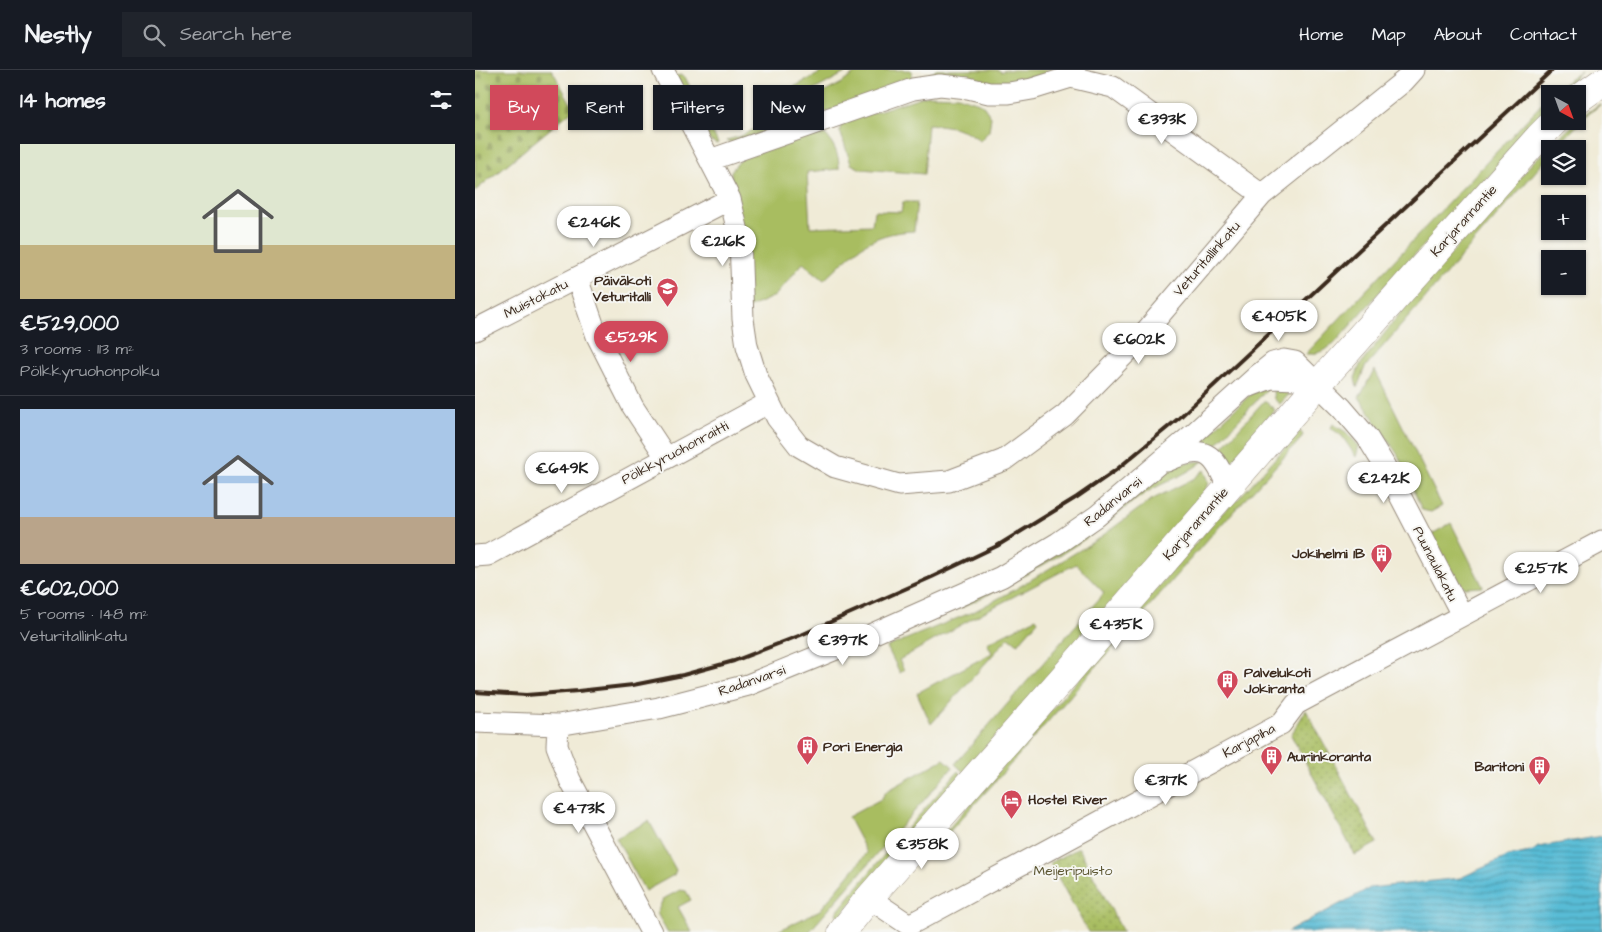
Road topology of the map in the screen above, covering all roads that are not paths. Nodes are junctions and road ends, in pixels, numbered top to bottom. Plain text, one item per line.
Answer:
1 (663, 70) edge
2 (1414, 70) edge
3 (1602, 82) edge
4 (1586, 94) edge
5 (1546, 130) edge
6 (710, 160) junction
7 (1261, 195) junction
8 (730, 199) junction
9 (577, 278) junction
10 (475, 330) edge
11 (1318, 384) junction
12 (768, 403) junction
13 (666, 457) junction
14 (1158, 465) junction
15 (1228, 488) junction
16 (1602, 541) edge
17 (475, 556) edge
18 (1462, 615) junction
19 (475, 722) edge
20 (559, 725) junction
21 (869, 898) junction
22 (893, 925) edge
23 (651, 932) edge
24 (842, 932) edge

1 - 6 street, Veturitallinkatu
2 - 7 street, Veturitallinkatu
3 - 4 main road
5 - 11 main road, Karjarannantie
6 - 7 street
6 - 8 street, Veturitallinkatu
7 - 12 street, Veturitallinkatu
8 - 9 street, Muistokatu
8 - 12 street, Veturitallinkatu
9 - 10 street, Muistokatu
9 - 13 street
11 - 14 street, Radanvarsi
11 - 15 main road, Karjarannantie
11 - 18 street, Puunaulakatu
12 - 13 street, Pölkkyruohonraitti
13 - 17 street, Pölkkyruohonraitti
14 - 15 street, Radanvarsi
14 - 20 street, Radanvarsi
15 - 21 main road, Karjarannantie
16 - 18 street, Puunaulakatu
18 - 22 street, Karjapiha
19 - 20 street, Radanvarsi
20 - 23 street
21 - 22 street, Karjapiha
21 - 24 main road, Karjarannantie

